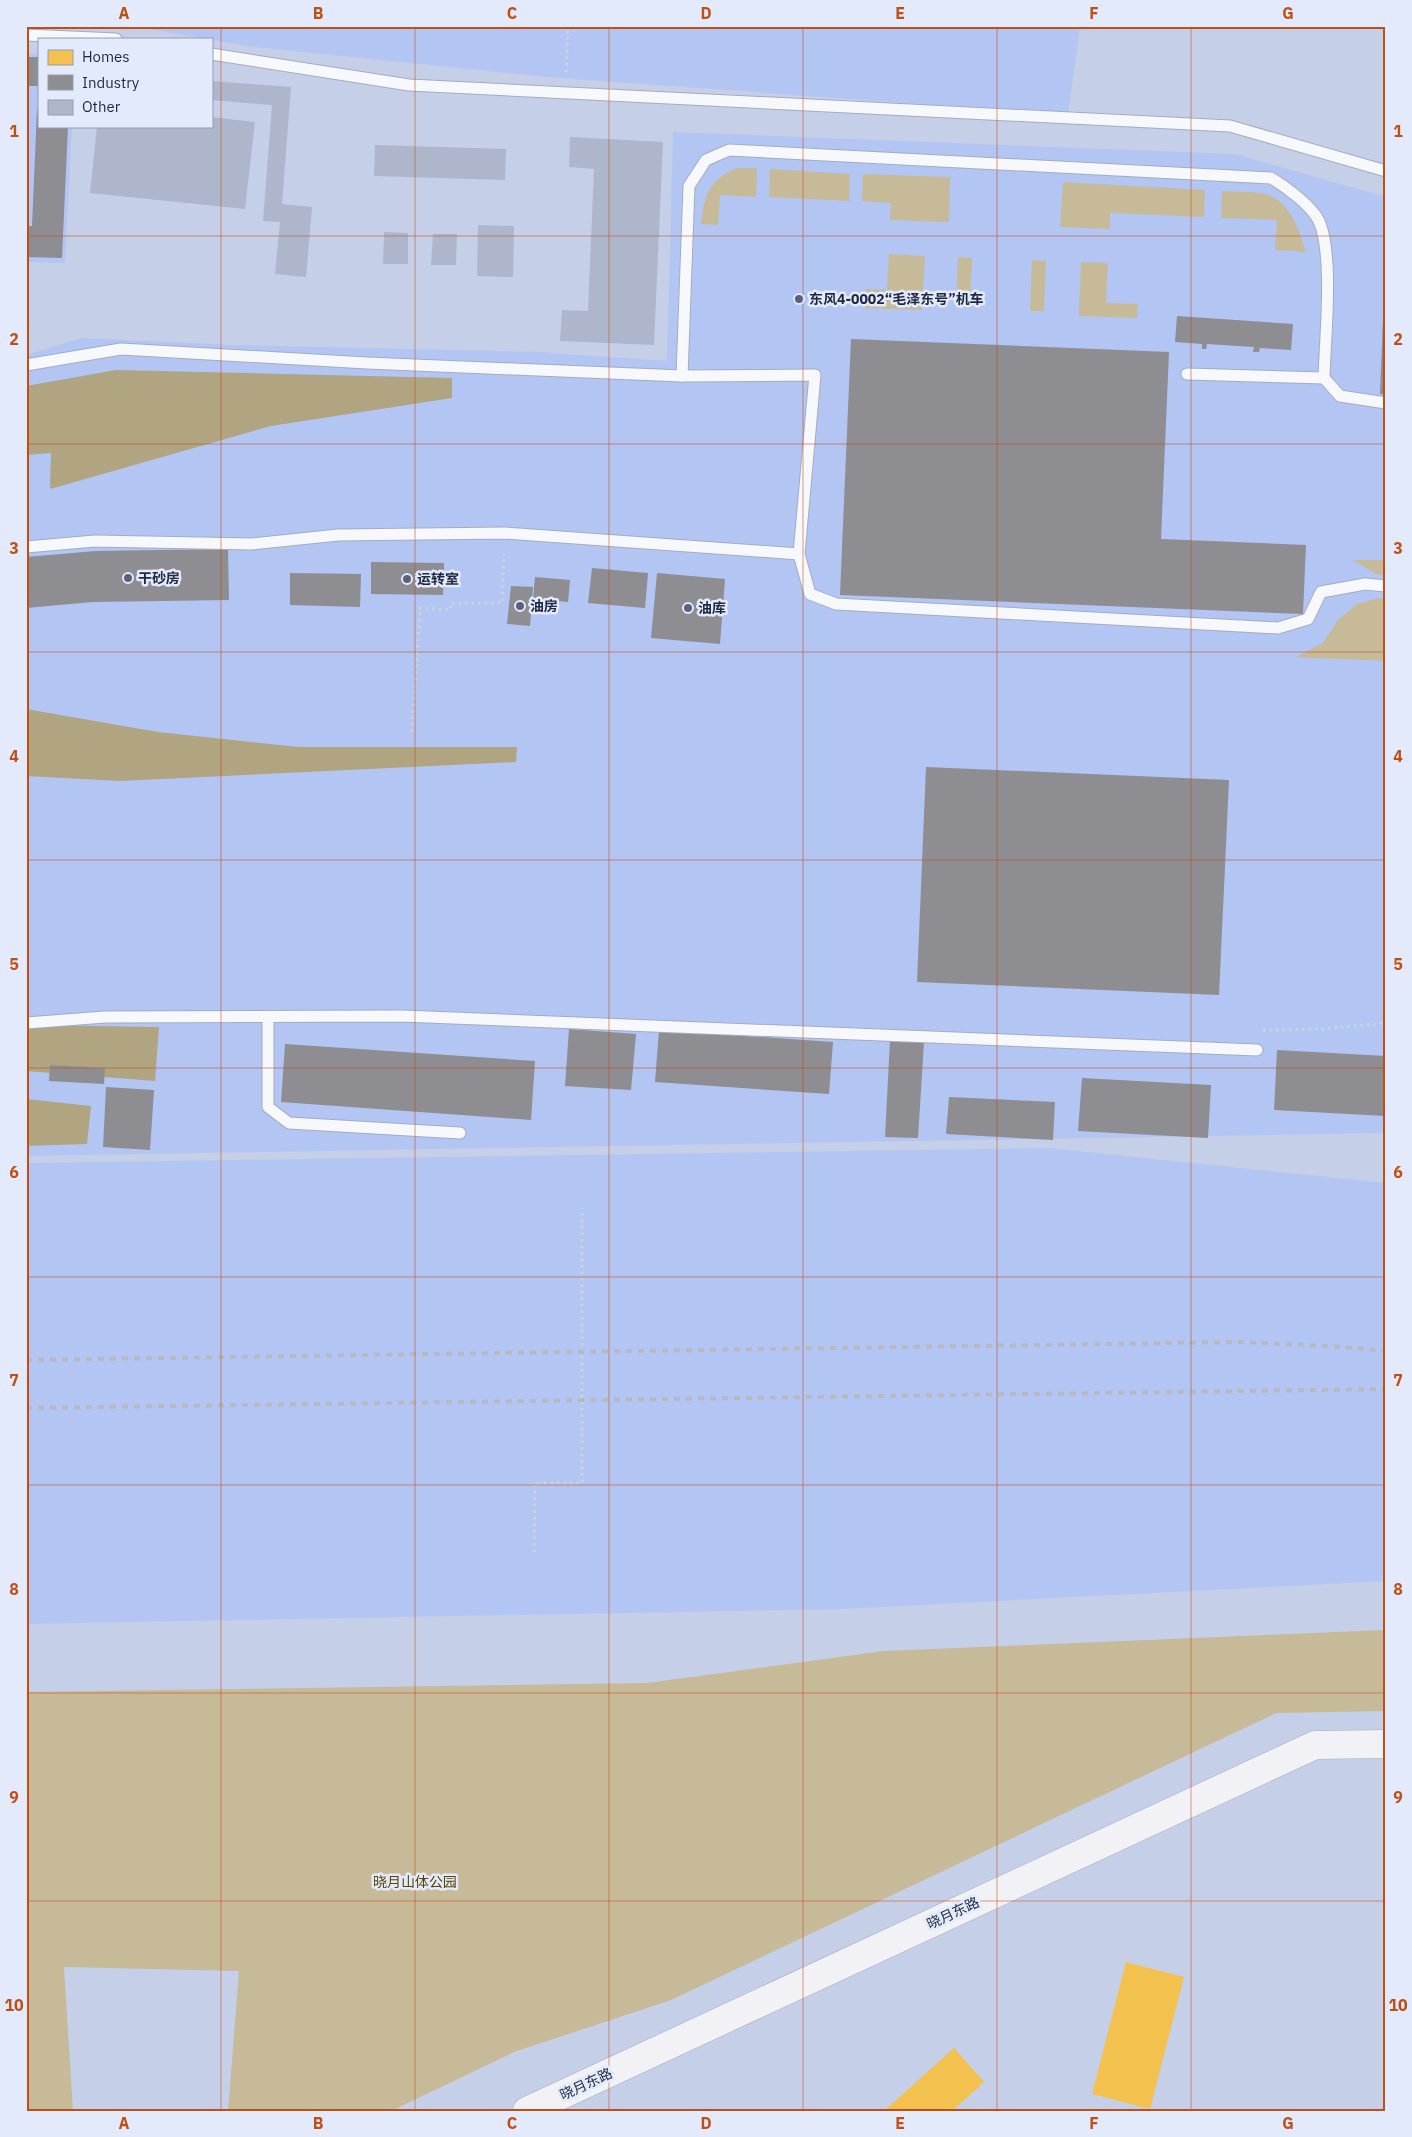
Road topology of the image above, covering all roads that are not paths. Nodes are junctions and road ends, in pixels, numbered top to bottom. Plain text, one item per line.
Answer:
1 (26, 35) edge
2 (94, 38) edge
3 (212, 54) edge
4 (1386, 171) edge
5 (26, 365) edge
6 (1187, 374) dead end
7 (682, 376) junction
8 (1324, 378) junction
9 (1386, 404) edge
10 (26, 547) edge
11 (799, 554) junction
12 (1386, 586) edge
13 (268, 1017) junction
14 (26, 1023) edge
15 (1258, 1050) dead end
16 (460, 1133) dead end
17 (1386, 1744) edge
18 (527, 2111) edge

1 - 2 lane
3 - 4 lane
5 - 7 lane
6 - 8 lane
7 - 8 lane
7 - 11 lane
8 - 9 lane
10 - 11 lane
11 - 12 lane
13 - 14 lane
13 - 15 lane
13 - 16 lane
17 - 18 street, 晓月东路

